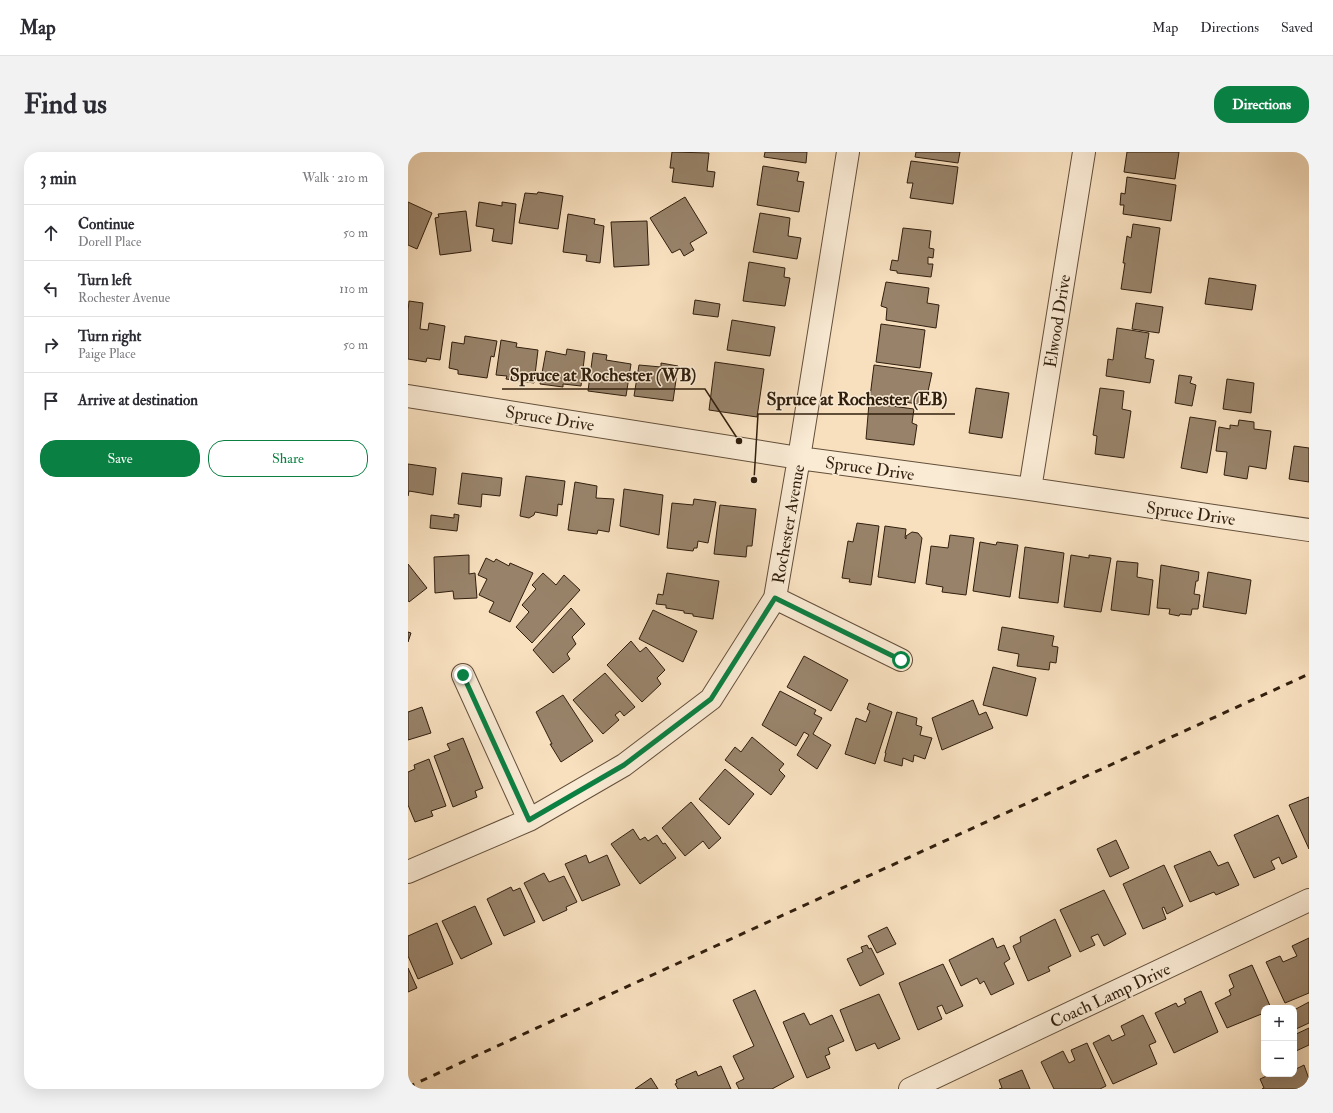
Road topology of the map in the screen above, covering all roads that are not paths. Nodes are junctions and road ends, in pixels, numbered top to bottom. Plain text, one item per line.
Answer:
1 (848, 152) edge
2 (1084, 152) edge
3 (408, 396) edge
4 (799, 458) junction
5 (1030, 489) junction
6 (1309, 530) edge
7 (775, 598) junction
8 (901, 660) dead end
9 (463, 675) dead end
10 (529, 820) junction
11 (408, 872) edge
12 (1309, 900) edge
13 (910, 1089) edge

1 - 4 street, Rochester Avenue
2 - 5 street, Elwood Drive
3 - 4 street, Spruce Drive
4 - 5 street, Spruce Drive
4 - 7 street, Rochester Avenue
5 - 6 street, Spruce Drive
7 - 8 street
7 - 10 street, Rochester Avenue
9 - 10 street
10 - 11 street, Rochester Avenue
12 - 13 street, Coach Lamp Drive

